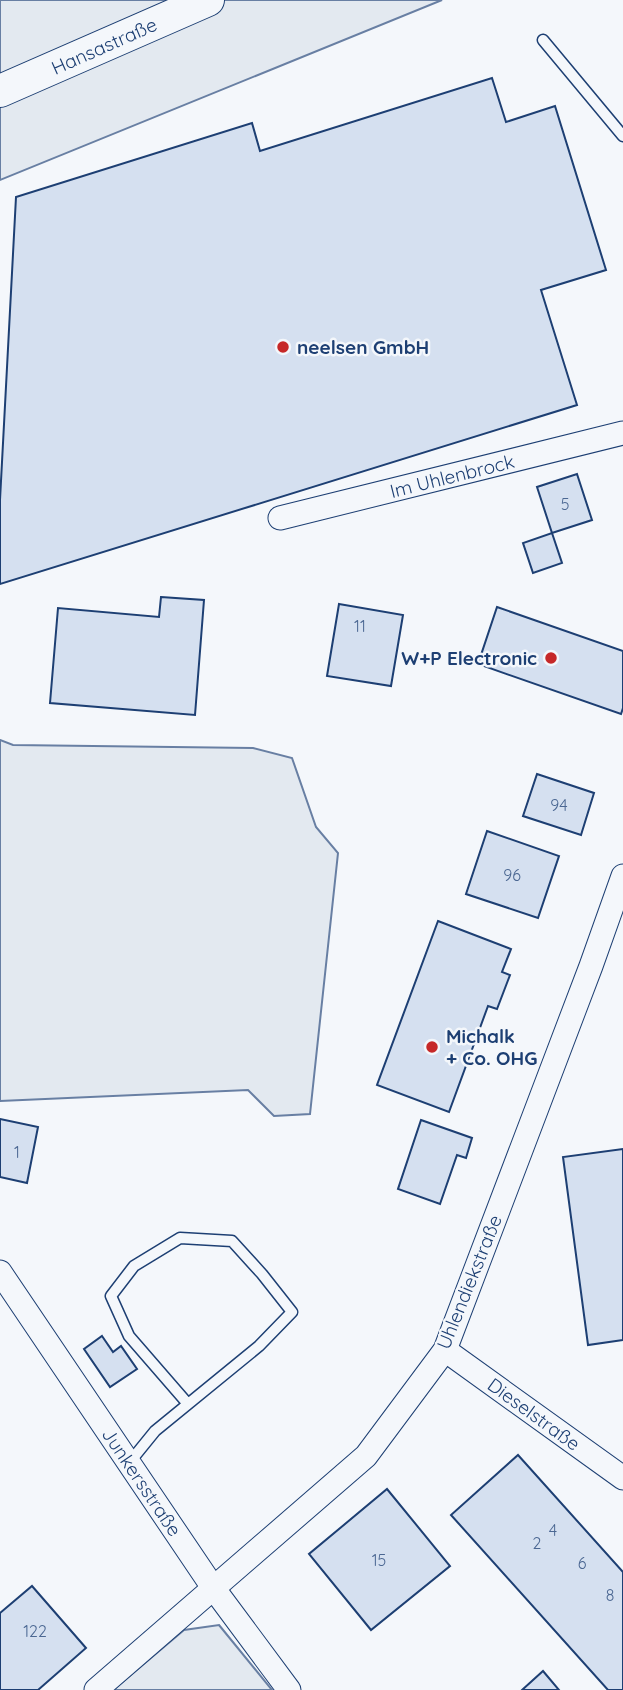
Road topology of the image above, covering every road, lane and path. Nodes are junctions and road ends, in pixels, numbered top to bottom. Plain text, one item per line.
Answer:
1 (208, 0) edge
2 (543, 40) dead end
3 (10, 87) edge
4 (623, 136) edge
5 (623, 433) edge
6 (280, 518) dead end
7 (623, 876) edge
8 (0, 1272) edge
9 (445, 1350) junction
10 (188, 1404) junction
11 (129, 1463) junction
12 (623, 1478) edge
13 (214, 1589) junction
14 (96, 1690) edge
15 (289, 1690) edge

1 - 3 main road, Hansastraße
2 - 4 lane
5 - 6 street, Im Uhlenbrock
7 - 9 street, Uhlendiekstraße
8 - 11 street, Junkersstraße
9 - 12 street, Dieselstraße
9 - 13 street, Uhlendiekstraße
10 - 10 lane
10 - 11 lane
11 - 13 street, Junkersstraße
13 - 14 street, Uhlendiekstraße
13 - 15 street, Junkersstraße

